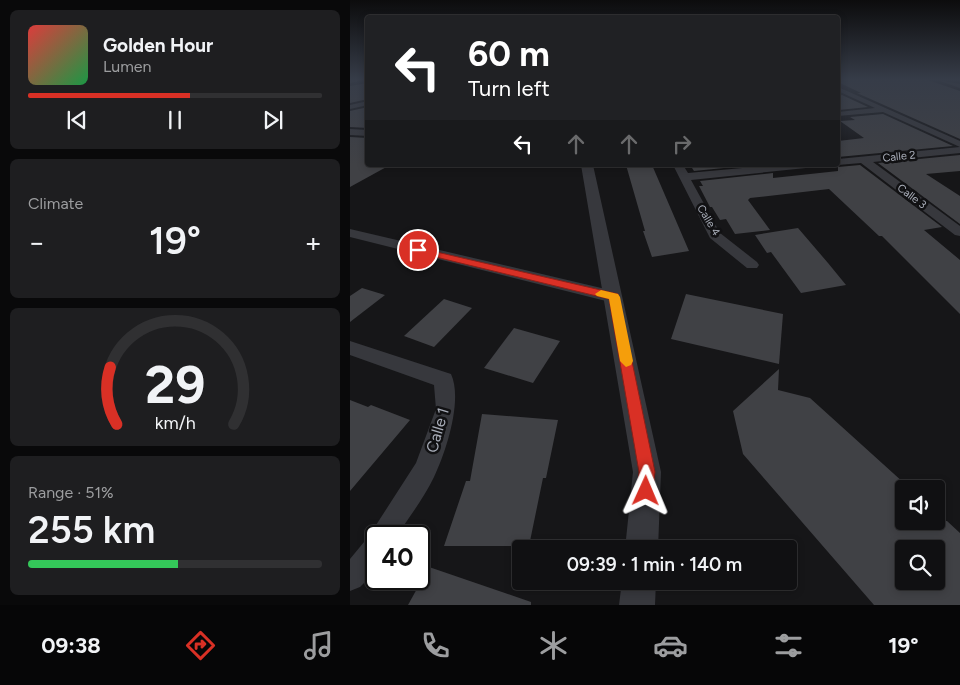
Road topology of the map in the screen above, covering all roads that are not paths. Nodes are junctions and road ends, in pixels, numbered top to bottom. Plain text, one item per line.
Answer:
1 (880, 108) edge
2 (884, 110) junction
3 (840, 114) edge
4 (350, 132) edge
5 (365, 133) edge
6 (960, 144) edge
7 (960, 150) edge
8 (863, 159) junction
9 (840, 162) edge
10 (587, 167) edge
11 (679, 167) edge
12 (786, 167) edge
13 (685, 177) junction
14 (960, 232) edge
15 (350, 233) edge
16 (752, 265) dead end
17 (614, 297) junction
18 (350, 348) edge
19 (389, 525) edge
20 (642, 540) edge
21 (365, 563) edge
22 (350, 577) edge
23 (638, 590) edge
24 (637, 605) edge

1 - 2 street
2 - 3 street
2 - 6 street
4 - 5 street
7 - 8 street, Calle 2
8 - 9 street, Calle 2
8 - 14 street, Calle 3
10 - 17 street
11 - 13 street, Calle 4
12 - 13 street
13 - 16 street, Calle 4
15 - 17 street
17 - 20 street
18 - 19 street, Calle 1
21 - 22 street
23 - 24 street

